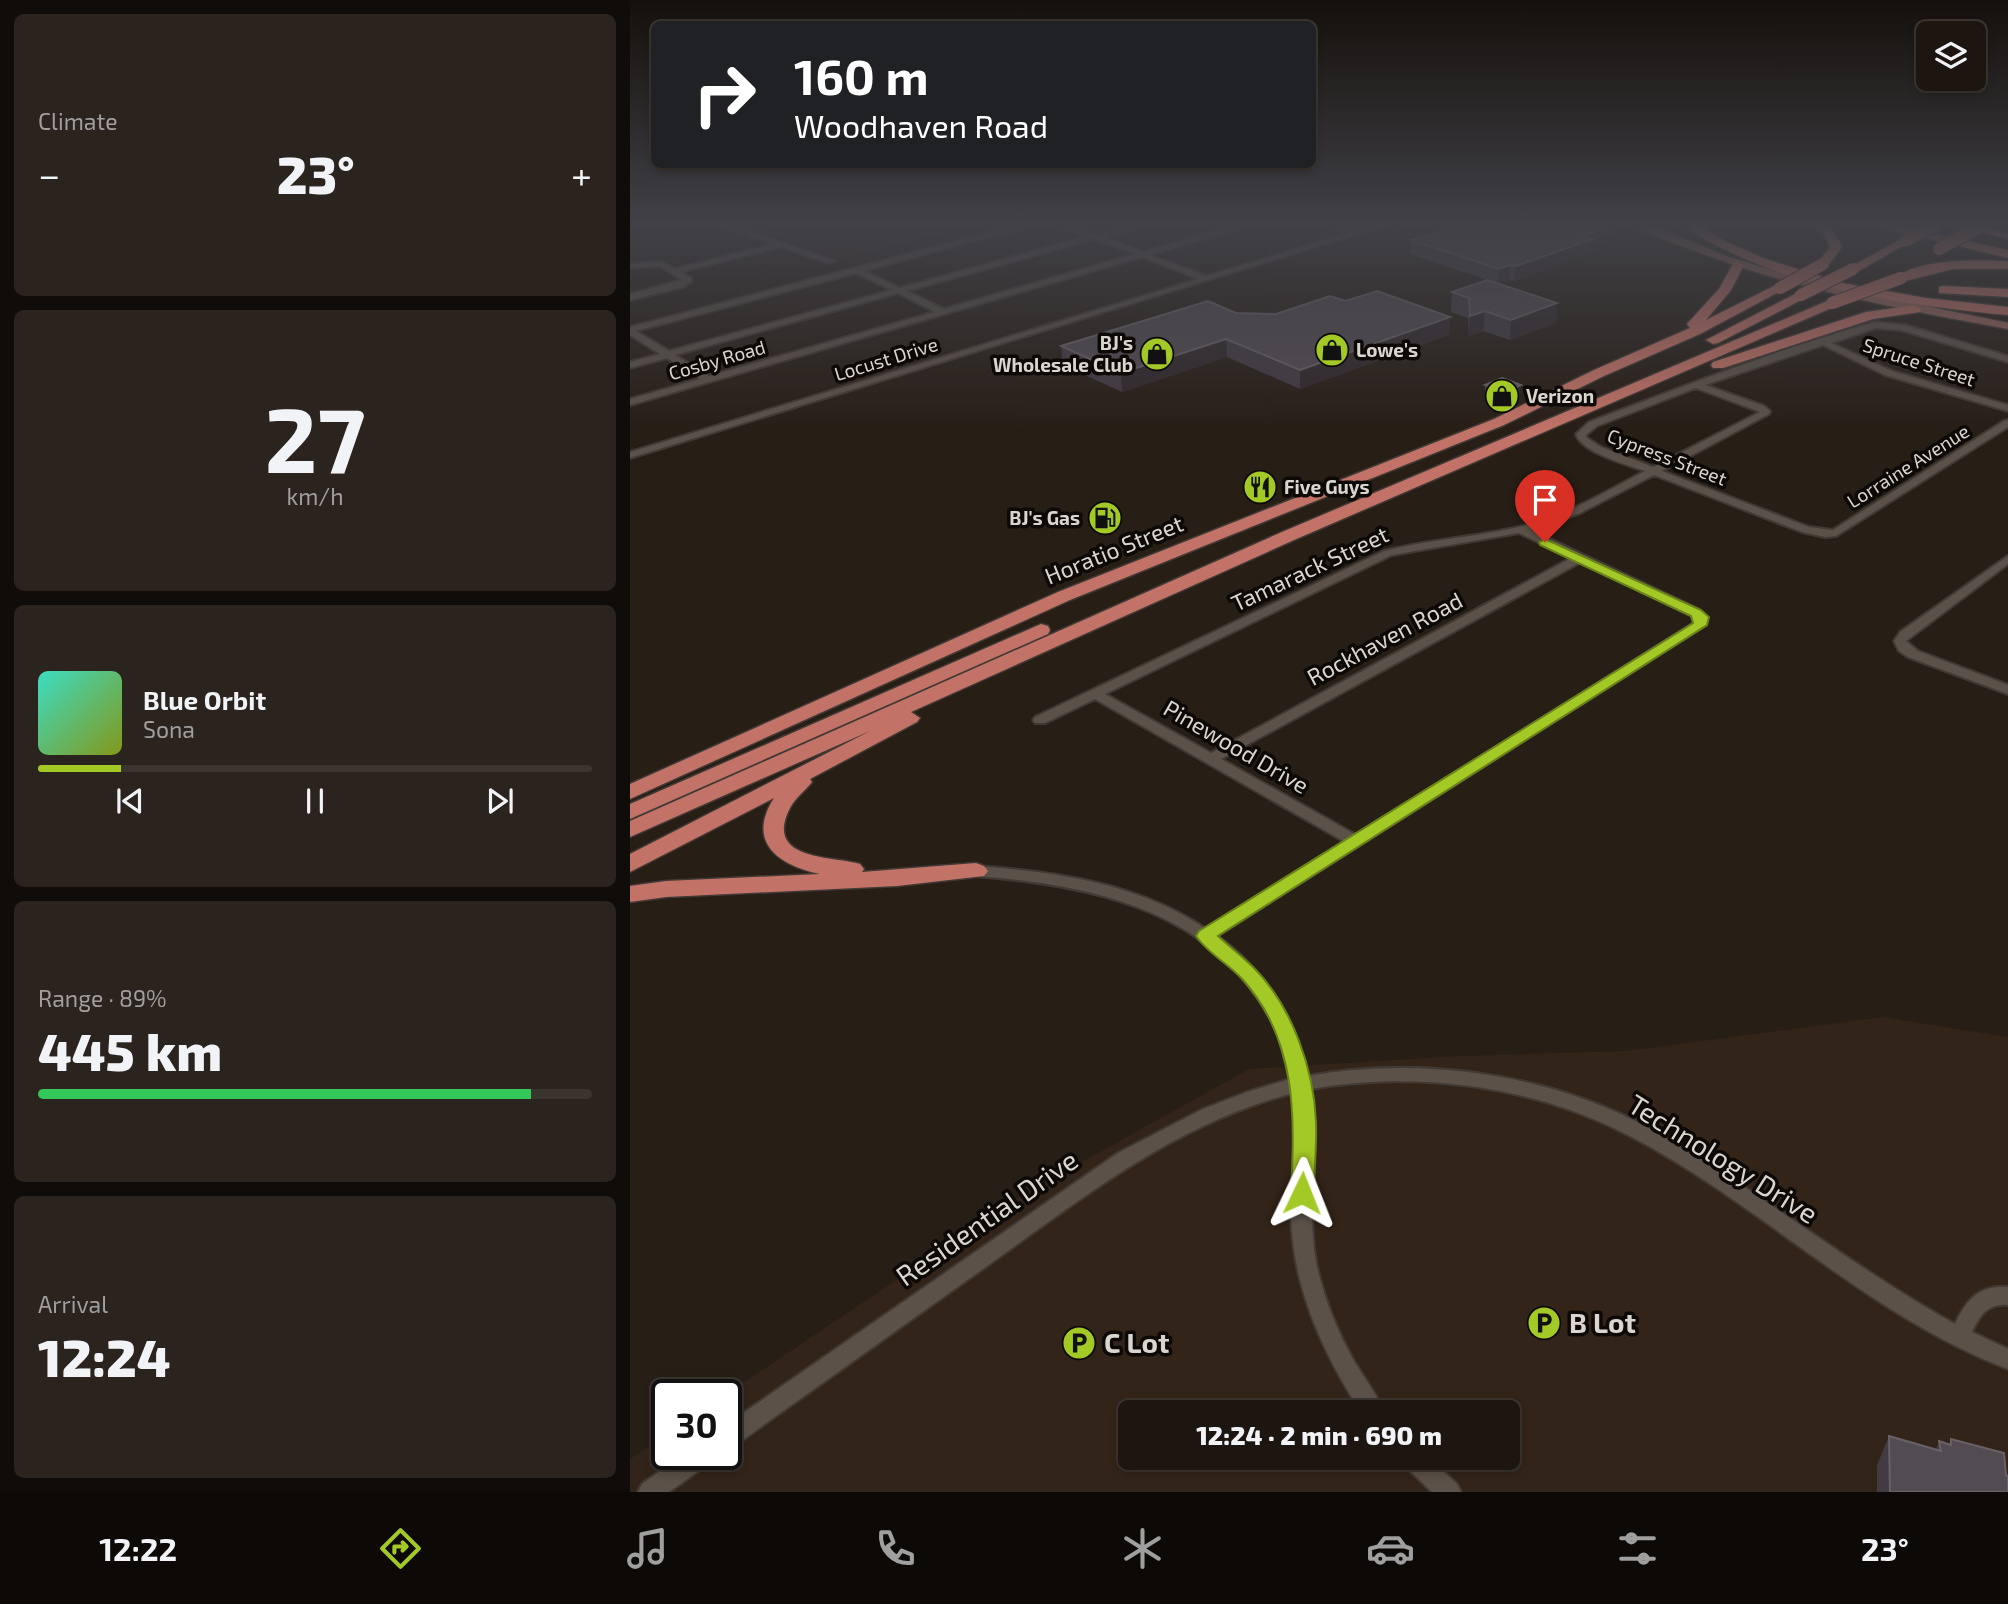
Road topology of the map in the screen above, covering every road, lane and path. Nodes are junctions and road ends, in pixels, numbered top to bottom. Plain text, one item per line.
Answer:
1 (655, 292) edge
2 (777, 292) edge
3 (894, 292) edge
4 (903, 292) edge
5 (1014, 292) edge
6 (1166, 292) edge
7 (1724, 292) edge
8 (1772, 292) edge
9 (1808, 292) edge
10 (1825, 292) edge
11 (1854, 292) edge
12 (1863, 292) edge
13 (1875, 292) edge
14 (1986, 292) edge
15 (2008, 293) edge
16 (630, 298) edge
17 (1832, 303) junction
18 (1872, 308) junction
19 (1915, 309) joint
20 (2008, 310) edge
21 (943, 312) junction
22 (2008, 326) edge
23 (630, 331) edge
24 (1728, 332) junction
25 (1822, 341) junction
26 (1660, 346) junction
27 (666, 354) junction
28 (2008, 359) edge
29 (630, 365) edge
30 (706, 380) junction
31 (1696, 385) junction
32 (630, 402) edge
33 (2008, 408) edge
34 (1525, 409) junction
35 (1564, 419) junction
36 (2008, 423) edge
37 (630, 455) edge
38 (1654, 471) junction
39 (1522, 530) junction
40 (1825, 534) joint
41 (1240, 544) junction
42 (1580, 558) junction
43 (2008, 559) edge
44 (1992, 570) junction
45 (2008, 576) edge
46 (1067, 634) junction
47 (957, 643) junction
48 (2008, 690) edge
49 (1094, 693) junction
50 (1040, 720) dead end
51 (1211, 759) junction
52 (831, 761) junction
53 (630, 792) edge
54 (630, 812) edge
55 (630, 831) edge
56 (1355, 841) junction
57 (630, 864) edge
58 (976, 871) junction
59 (630, 894) edge
60 (1206, 936) junction
61 (1301, 1083) junction
62 (2008, 1296) edge
63 (1959, 1338) junction
64 (2008, 1359) edge
65 (1365, 1400) edge
66 (742, 1427) edge
67 (681, 1470) edge
68 (1426, 1470) edge
69 (650, 1492) edge
70 (1449, 1492) edge

1 - 16 street
2 - 23 street
3 - 27 street
4 - 21 street
5 - 21 street, Cosby Road
6 - 37 street, Locust Drive
7 - 26 highway
8 - 26 highway, bridge
9 - 24 highway, bridge
10 - 18 main road
11 - 17 highway, bridge
12 - 17 highway, bridge
13 - 20 highway
14 - 15 highway
17 - 35 highway
18 - 19 highway
18 - 35 highway
19 - 22 main road
21 - 30 street, Cosby Road
23 - 27 street
24 - 34 highway
24 - 41 highway
25 - 28 street
25 - 31 street
25 - 33 street, Spruce Street
26 - 34 highway, Horatio Street
27 - 29 street
27 - 30 street
30 - 32 street, Cosby Road
31 - 38 street, Tamarack Street
31 - 38 street, Cypress Street
34 - 47 highway, Horatio Street
35 - 46 highway
36 - 40 street, Lorraine Avenue
38 - 39 street, Tamarack Street
38 - 40 street, Cypress Street
39 - 42 street
39 - 49 street, Tamarack Street
41 - 47 highway
41 - 54 highway
42 - 51 street, Rockhaven Road
42 - 56 street
43 - 44 street
44 - 45 street
44 - 48 street
46 - 52 highway
46 - 55 highway
47 - 53 highway, Horatio Street
49 - 50 street, Tamarack Street
49 - 51 street, Pinewood Drive
51 - 56 street, Pinewood Drive
52 - 57 highway
52 - 58 highway
56 - 60 street
58 - 59 highway
58 - 60 street
60 - 61 street
61 - 63 street, Technology Drive
61 - 65 street
61 - 66 street, Residential Drive
62 - 63 street
63 - 64 street, Technology Drive
67 - 69 street
68 - 70 street

